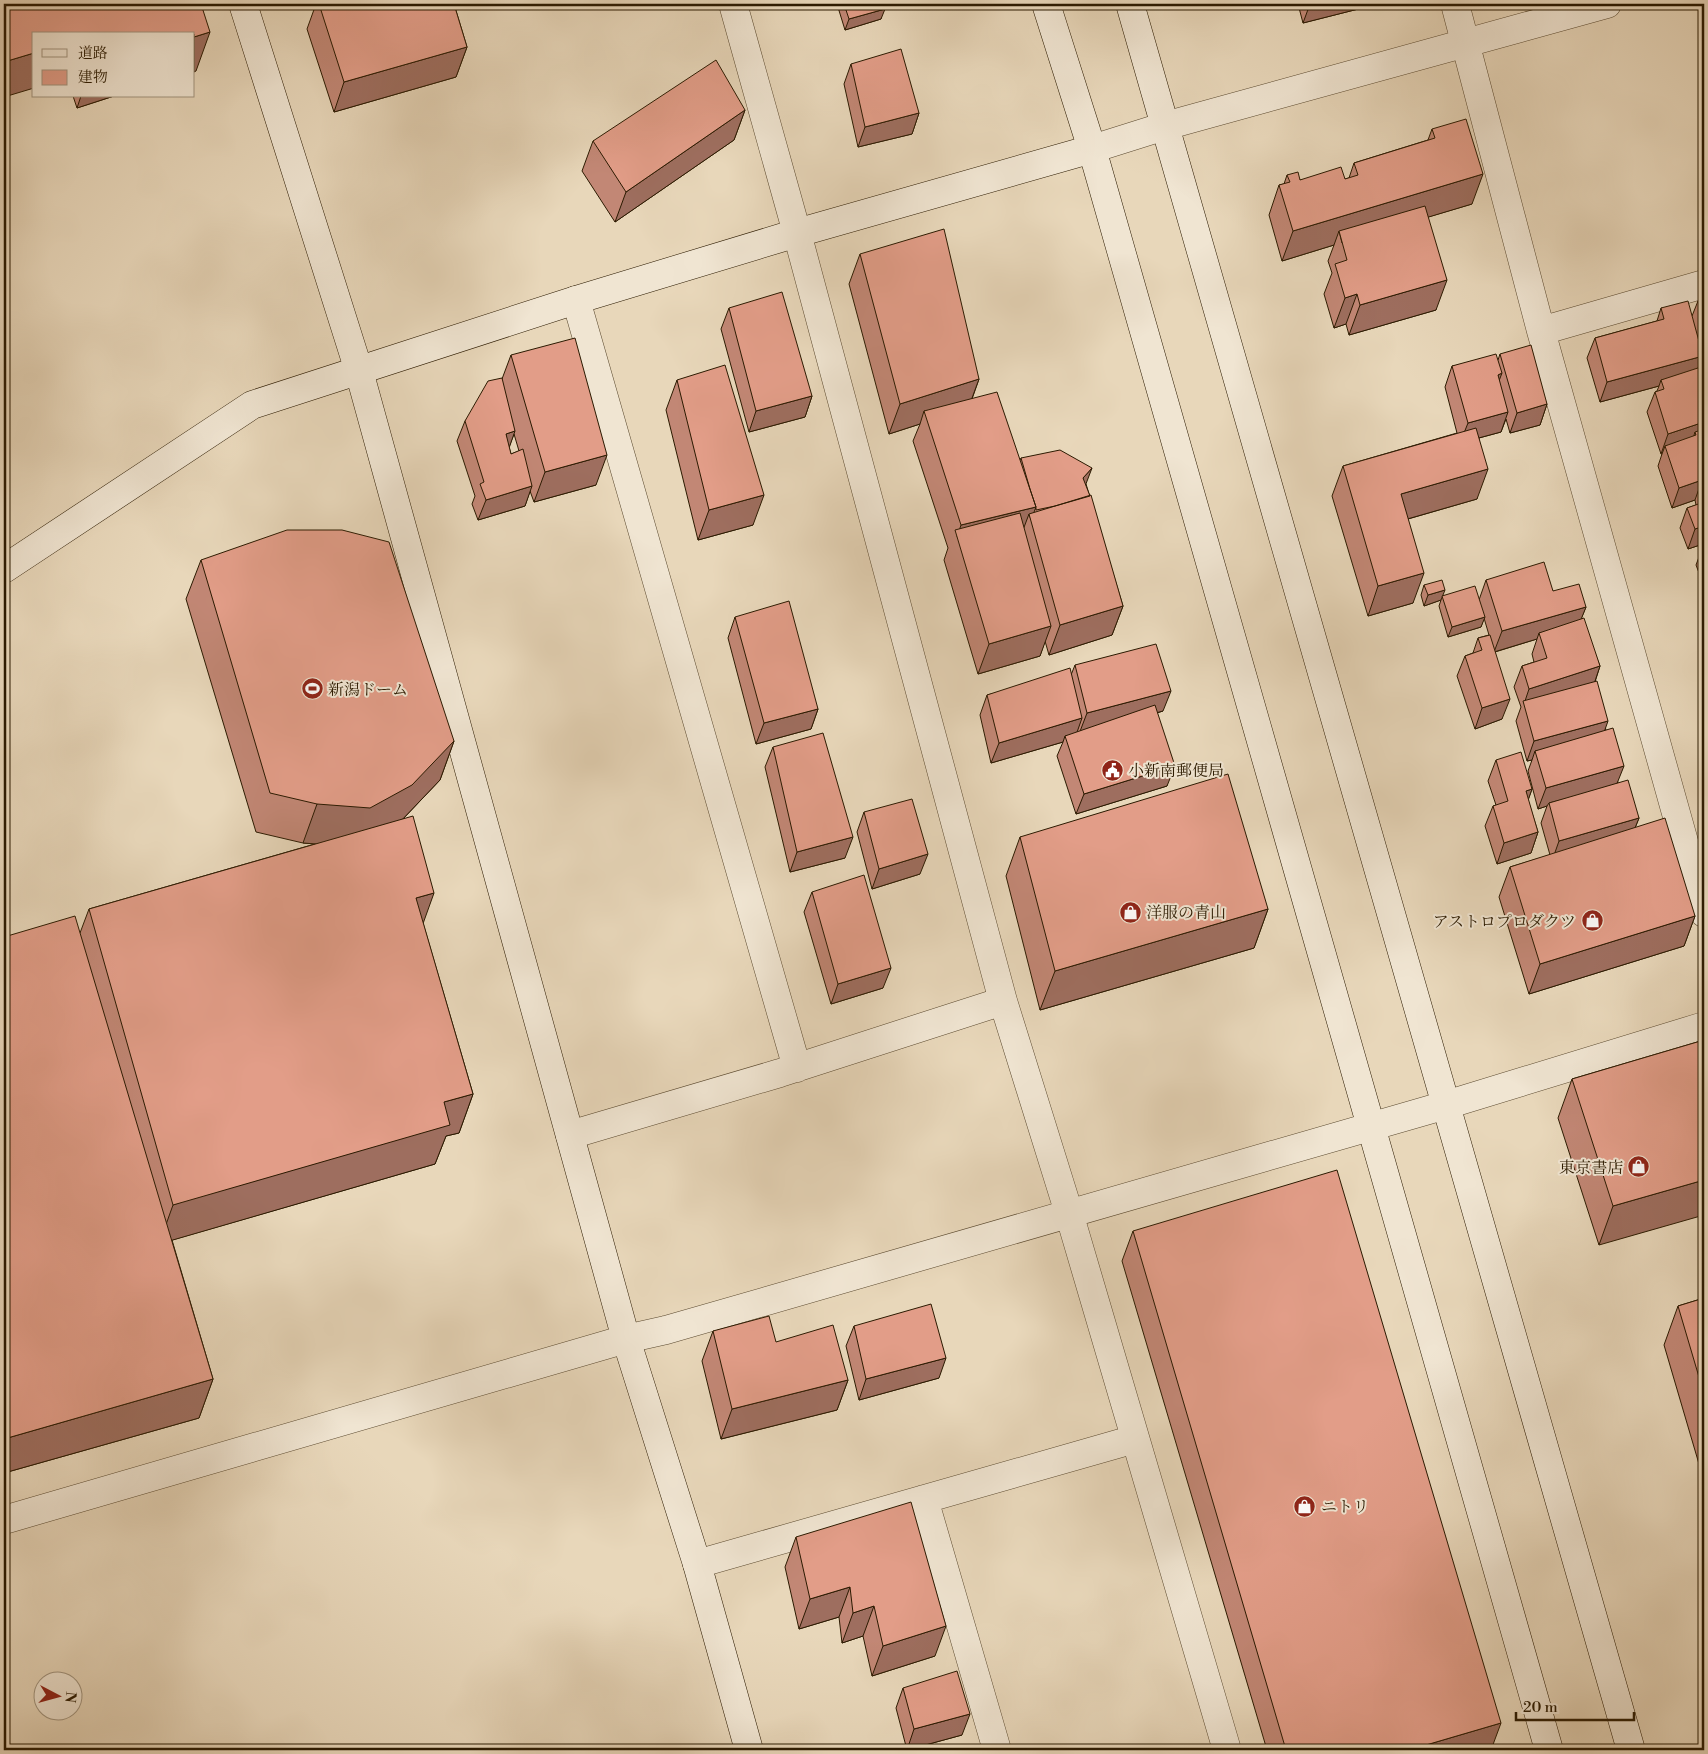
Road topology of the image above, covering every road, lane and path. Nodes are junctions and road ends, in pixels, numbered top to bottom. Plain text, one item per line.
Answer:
1 (243, 4) edge
2 (732, 4) edge
3 (1046, 4) edge
4 (1130, 4) edge
5 (1455, 4) edge
6 (1607, 4) edge
7 (1466, 43) junction
8 (1165, 126) junction
9 (1092, 150) junction
10 (797, 233) junction
11 (1704, 284) edge
12 (576, 300) junction
13 (1541, 331) junction
14 (359, 371) junction
15 (4, 569) edge
16 (1704, 913) edge
17 (1003, 1001) junction
18 (1704, 1026) edge
19 (797, 1068) junction
20 (1446, 1105) junction
21 (1372, 1126) junction
22 (570, 1135) junction
23 (1069, 1213) junction
24 (626, 1339) junction
25 (1135, 1439) junction
26 (924, 1499) junction
27 (4, 1520) edge
28 (697, 1564) junction
29 (749, 1750) edge
30 (997, 1750) edge
31 (1227, 1750) edge
32 (1549, 1750) edge
33 (1631, 1750) edge

1 - 14 street
2 - 10 street
3 - 9 street
4 - 8 street
5 - 7 street
6 - 7 street
7 - 8 street
7 - 13 street
8 - 9 street
8 - 20 street
9 - 10 street
9 - 21 street
10 - 12 street
10 - 17 street
11 - 13 street
12 - 14 street
12 - 19 street
13 - 16 street
14 - 15 street
14 - 22 street
17 - 19 street
17 - 23 street
18 - 20 street
19 - 22 street
20 - 21 street
20 - 33 street
21 - 23 street
21 - 32 street
22 - 24 street
23 - 24 street
23 - 25 street
24 - 27 street
24 - 28 street
25 - 26 street
25 - 31 street
26 - 28 street
26 - 30 street
28 - 29 street

